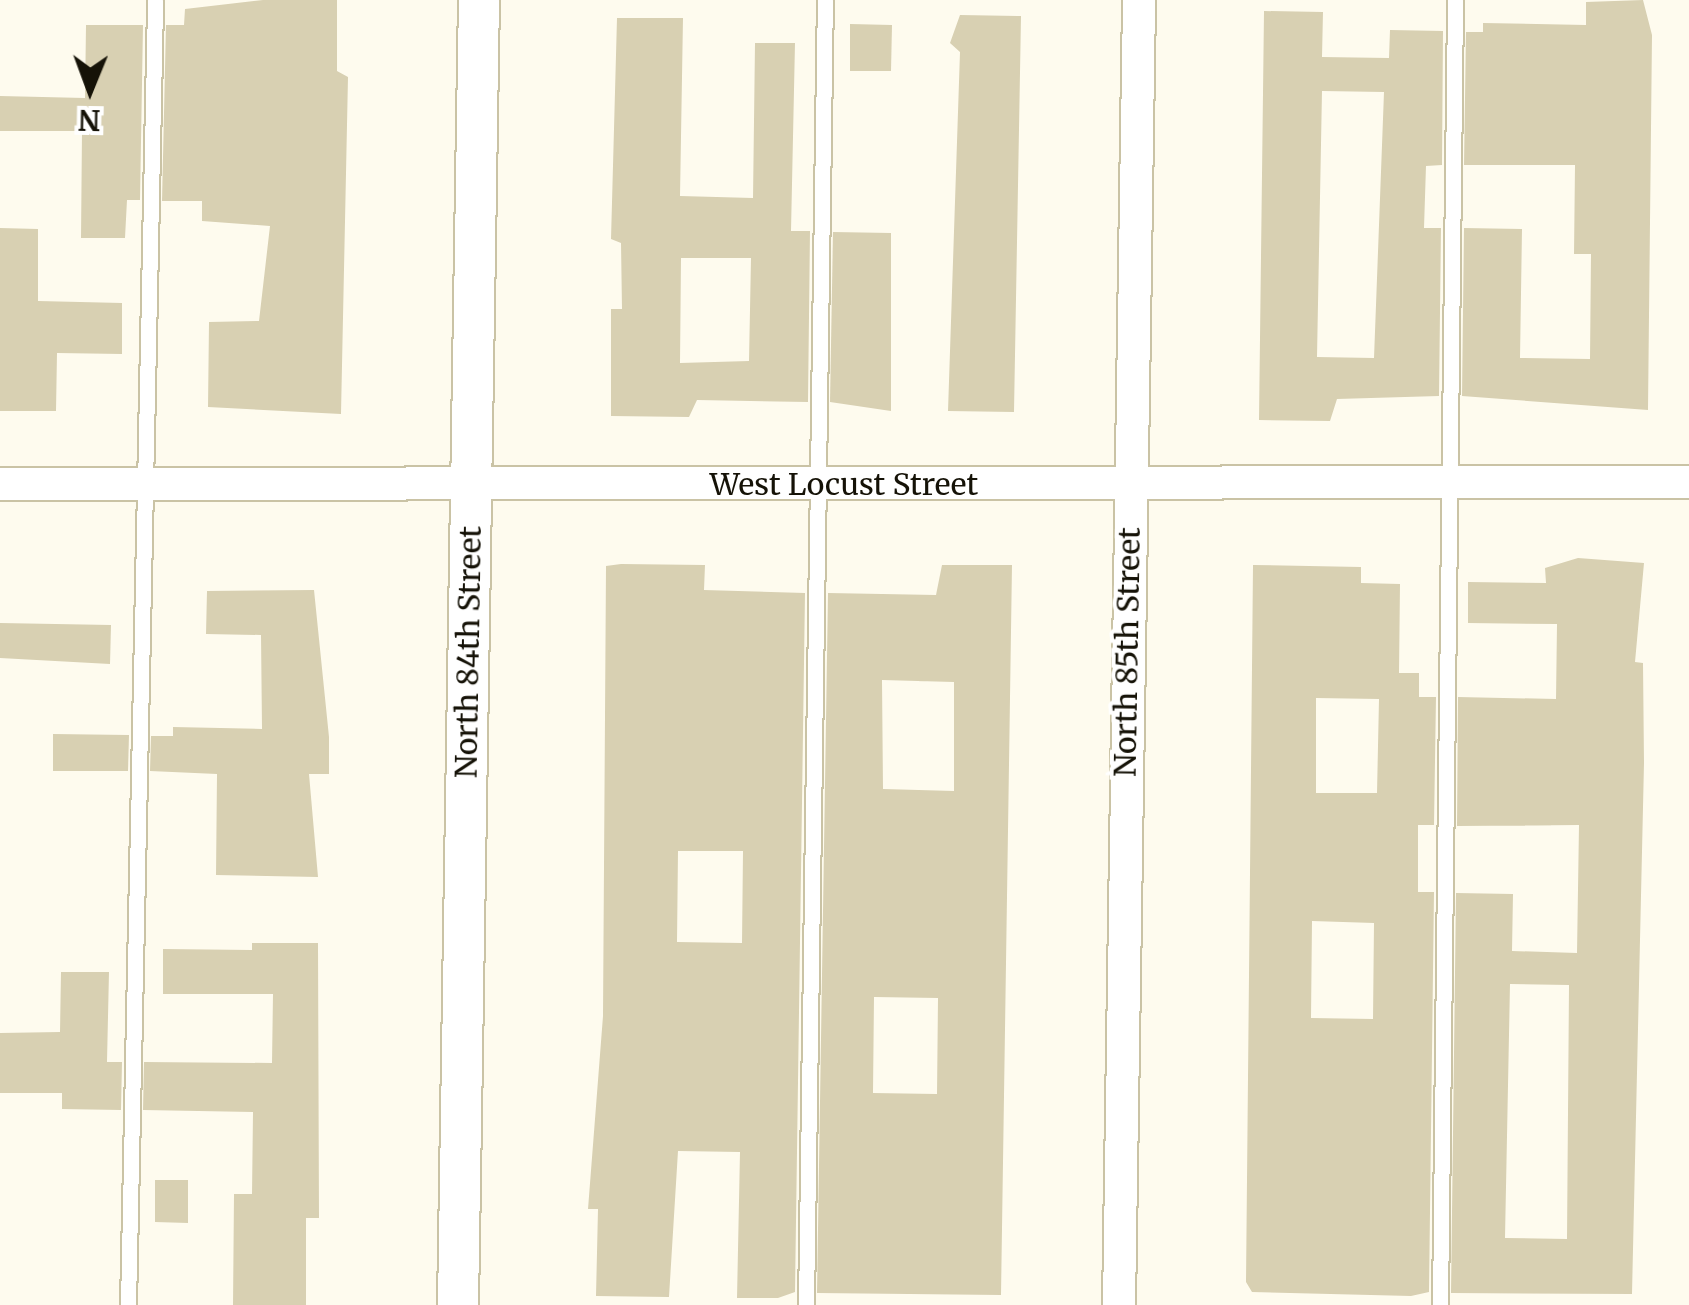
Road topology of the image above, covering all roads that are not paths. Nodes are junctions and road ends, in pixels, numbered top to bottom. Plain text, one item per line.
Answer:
1 (155, 0) edge
2 (478, 0) edge
3 (825, 0) edge
4 (1139, 0) edge
5 (1455, 0) edge
6 (1130, 482) junction
7 (1453, 482) junction
8 (1689, 482) edge
9 (0, 484) edge
10 (144, 484) junction
11 (818, 484) junction
12 (470, 486) junction
13 (128, 1305) edge
14 (458, 1305) edge
15 (806, 1305) edge
16 (1119, 1305) edge
17 (1440, 1305) edge

1 - 10 lane
2 - 12 street, North 84th Street
3 - 11 lane
4 - 6 street, North 85th Street
5 - 7 lane
6 - 7 street, West Locust Street
6 - 11 street, West Locust Street
6 - 16 street, North 85th Street
7 - 8 street, West Locust Street
7 - 17 lane
9 - 10 street, West Locust Street
10 - 12 street, West Locust Street
10 - 13 lane
11 - 12 street, West Locust Street
11 - 15 lane
12 - 14 street, North 84th Street

